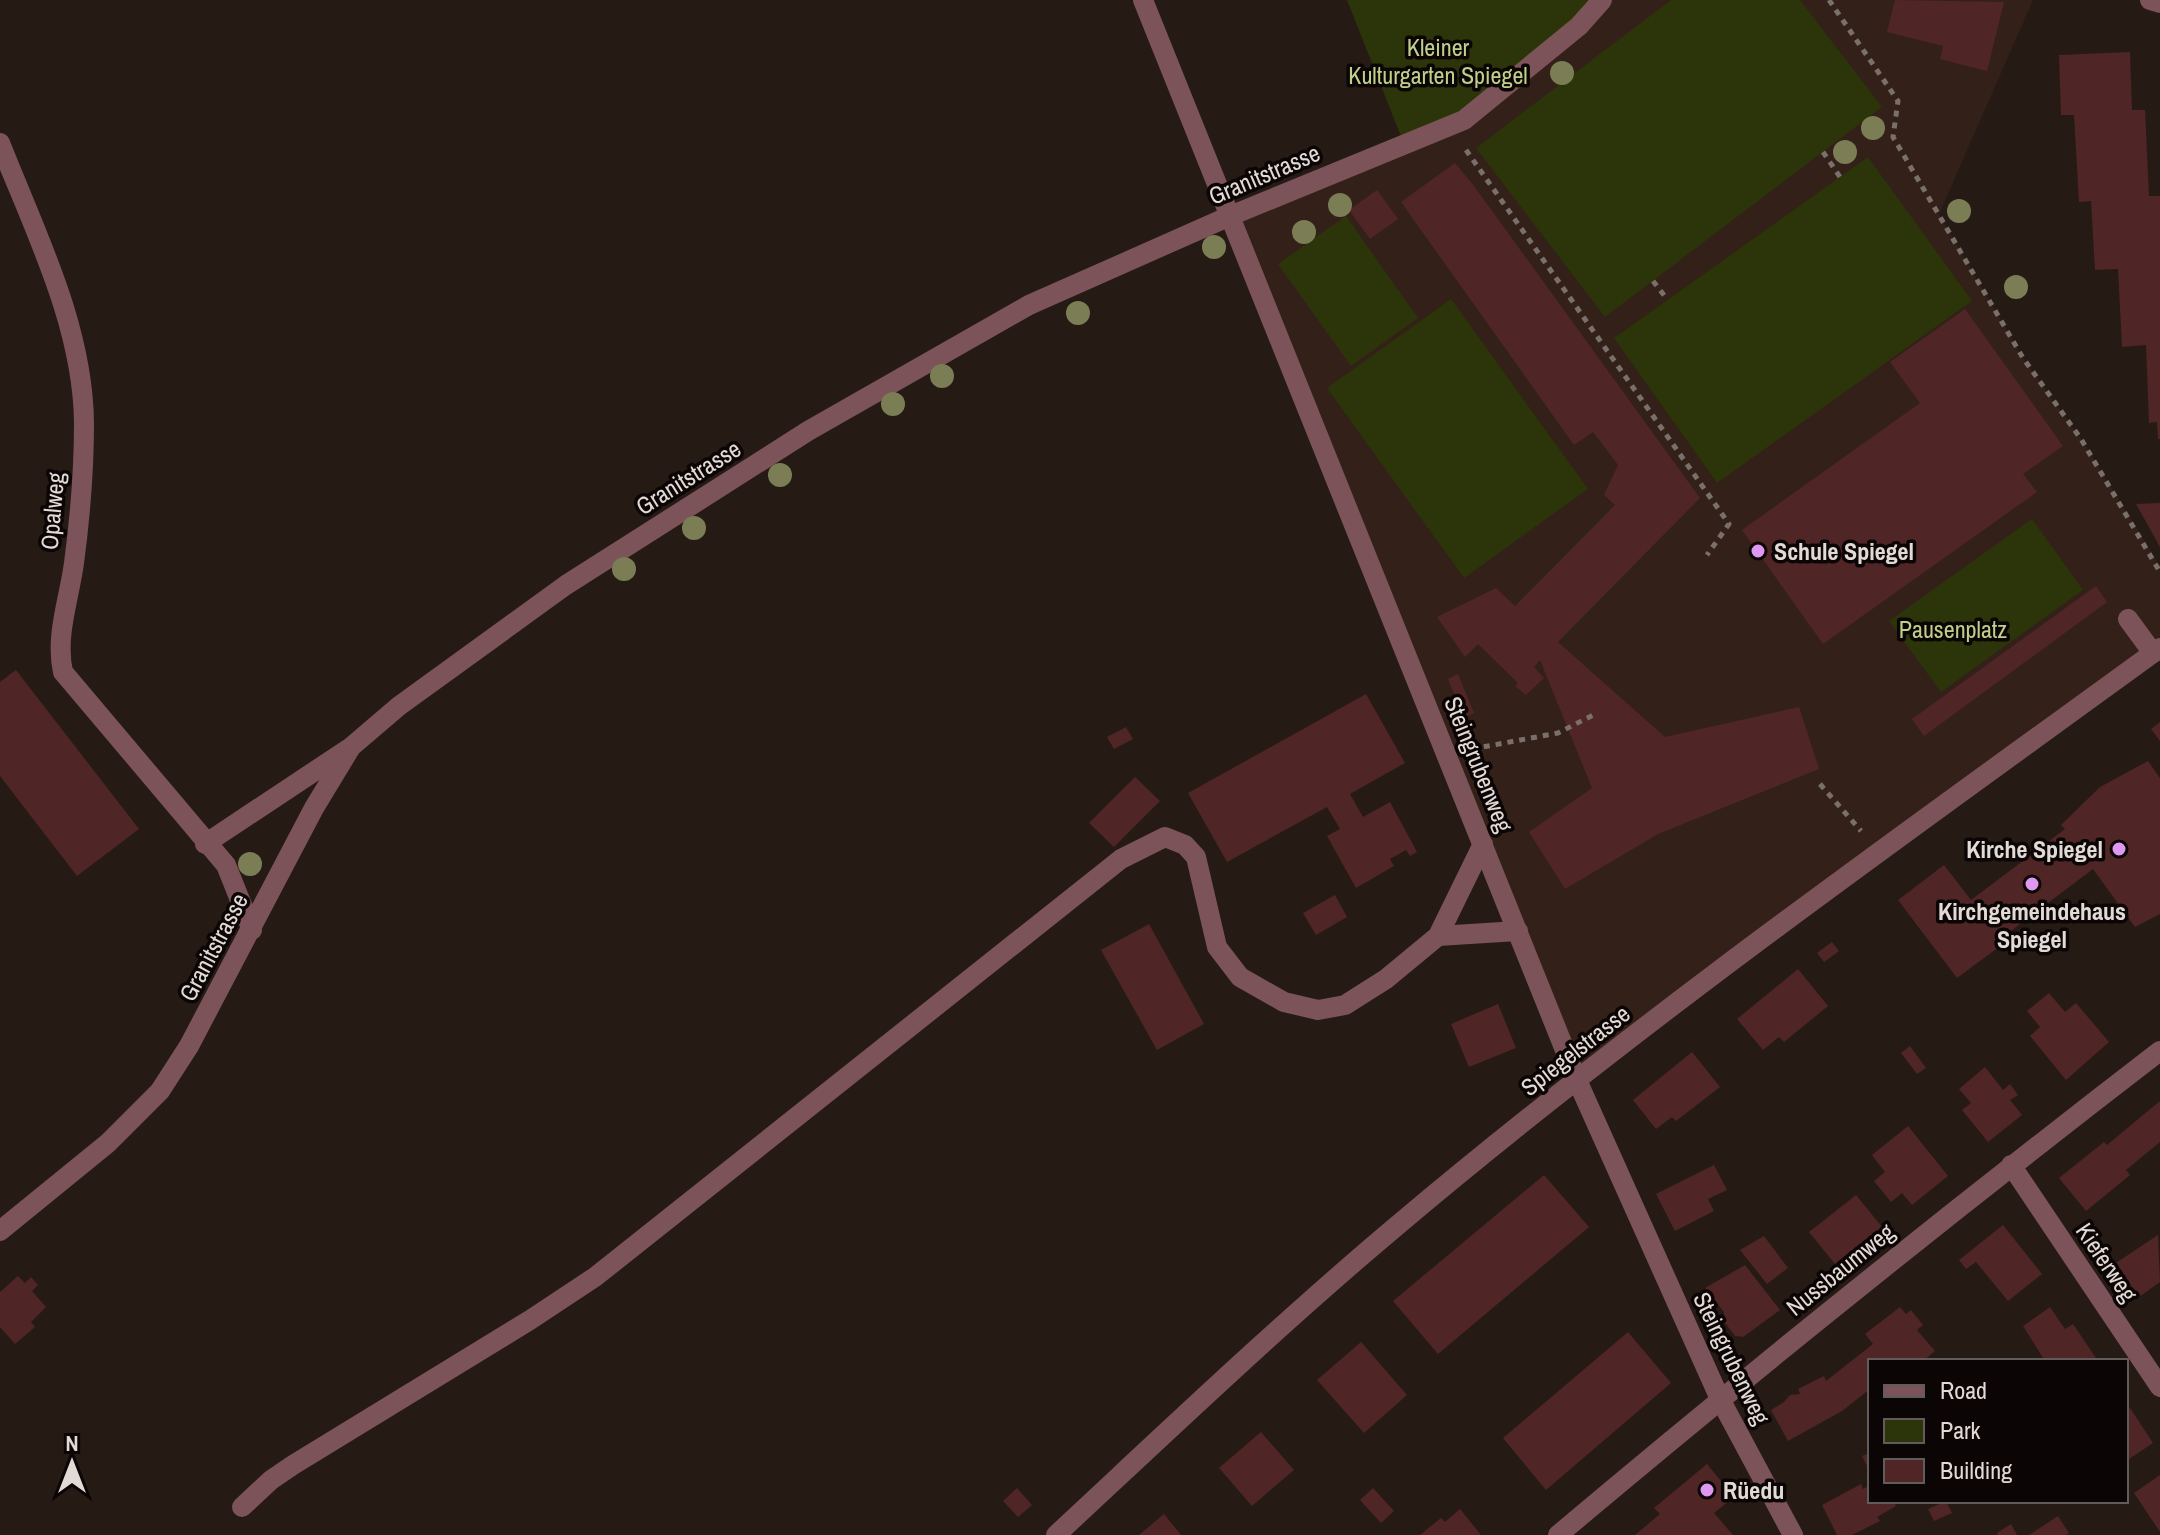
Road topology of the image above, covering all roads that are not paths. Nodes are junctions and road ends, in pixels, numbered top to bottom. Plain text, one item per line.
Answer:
1 (1143, 0) edge
2 (1602, 0) edge
3 (2150, 0) edge
4 (2160, 3) edge
5 (0, 143) edge
6 (1230, 216) junction
7 (2128, 619) dead end
8 (2157, 650) edge
9 (351, 747) junction
10 (205, 844) junction
11 (1483, 844) junction
12 (252, 930) junction
13 (1518, 931) junction
14 (1438, 936) junction
15 (2160, 1051) edge
16 (1577, 1080) junction
17 (2011, 1165) junction
18 (0, 1231) edge
19 (2160, 1387) edge
20 (1720, 1399) junction
21 (242, 1507) dead end
22 (1056, 1535) edge
23 (1558, 1535) edge
24 (1793, 1535) edge

1 - 6 street, Steingrubenweg
2 - 6 street, Granitstrasse
3 - 4 street
5 - 10 street, Opalweg
6 - 9 street, Granitstrasse
6 - 11 street, Steingrubenweg
7 - 8 street
8 - 16 street, Spiegelstrasse
9 - 10 street
9 - 12 street, Granitstrasse
10 - 12 street, Opalweg
11 - 13 street, Steingrubenweg
11 - 14 street
12 - 18 street, Granitstrasse
13 - 14 street
13 - 16 street, Steingrubenweg
14 - 21 street
15 - 17 street, Nussbaumweg
16 - 20 street, Steingrubenweg
16 - 22 street, Spiegelstrasse
17 - 19 street, Kieferweg
17 - 20 street, Nussbaumweg
20 - 23 street, Nussbaumweg
20 - 24 street, Steingrubenweg

